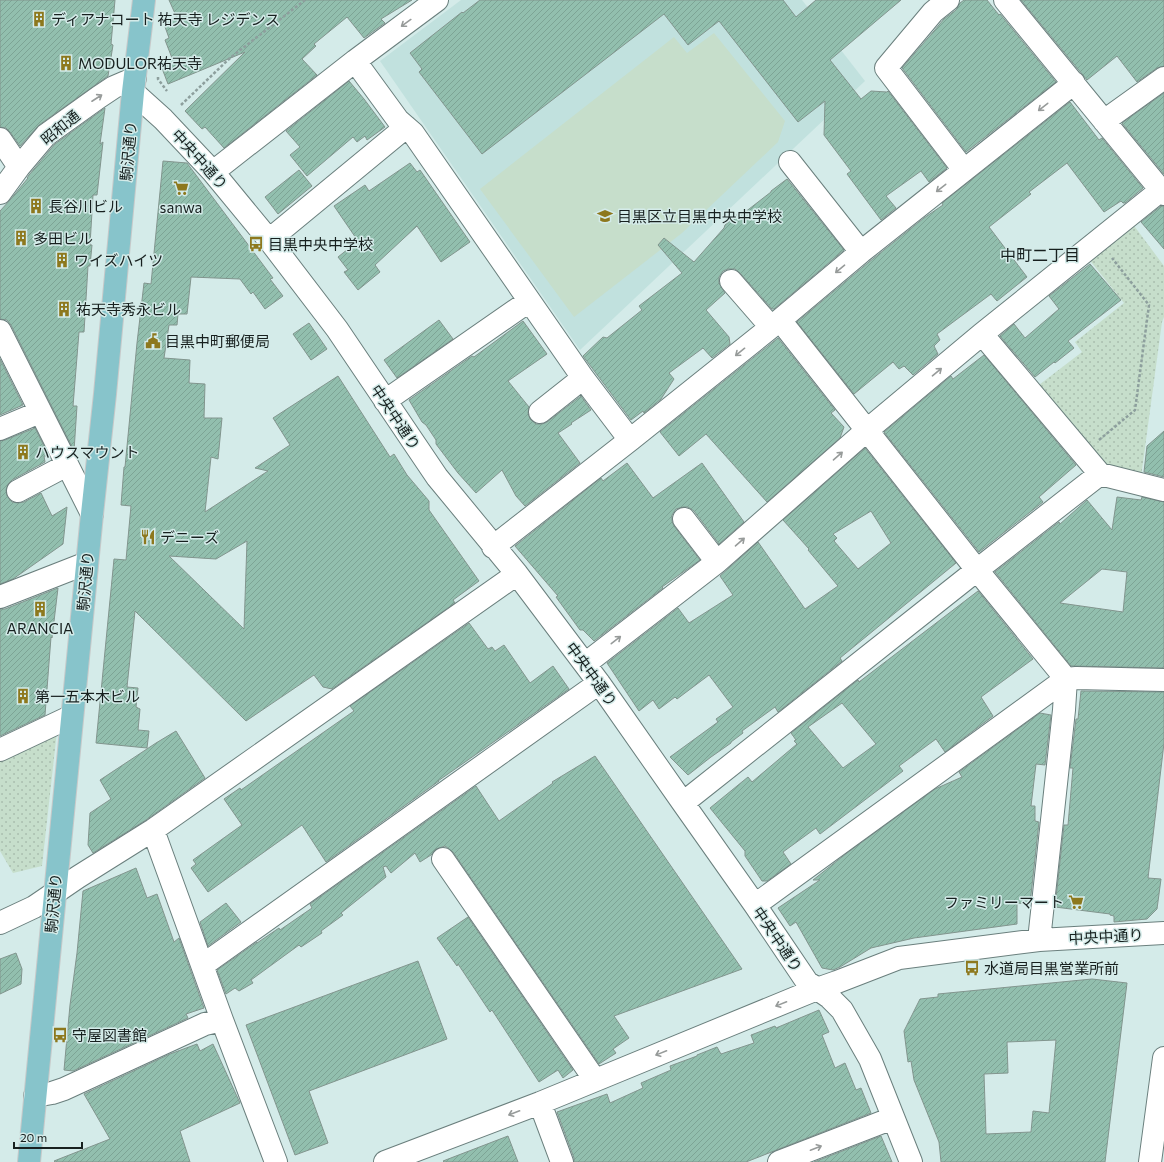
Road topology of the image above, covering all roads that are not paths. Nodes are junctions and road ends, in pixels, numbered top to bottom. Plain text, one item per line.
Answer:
1 (144, 0) edge
2 (437, 0) edge
3 (948, 0) edge
4 (1005, 0) edge
5 (355, 61) junction
6 (1164, 78) edge
7 (1074, 83) junction
8 (134, 85) junction
9 (1104, 121) junction
10 (406, 127) junction
11 (0, 139) edge
12 (790, 162) dead end
13 (19, 167) junction
14 (964, 170) junction
15 (213, 172) junction
16 (1162, 192) edge
17 (0, 193) edge
18 (269, 240) junction
19 (861, 252) junction
20 (731, 281) dead end
21 (529, 301) junction
22 (775, 324) junction
23 (0, 331) edge
24 (982, 334) junction
25 (583, 378) junction
26 (385, 401) junction
27 (40, 412) junction
28 (540, 412) dead end
29 (0, 429) edge
30 (866, 431) junction
31 (630, 440) junction
32 (67, 465) junction
33 (1100, 474) junction
34 (1164, 490) edge
35 (18, 491) dead end
36 (92, 514) junction
37 (684, 519) dead end
38 (493, 547) junction
39 (717, 562) junction
40 (87, 563) junction
41 (977, 570) junction
42 (516, 574) junction
43 (0, 597) edge
44 (586, 664) junction
45 (1066, 679) junction
46 (1164, 680) edge
47 (599, 683) junction
48 (72, 716) junction
49 (0, 750) edge
50 (683, 803) junction
51 (153, 830) junction
52 (443, 859) dead end
53 (54, 893) junction
54 (755, 905) junction
55 (0, 923) edge
56 (1164, 933) edge
57 (1039, 940) junction
58 (203, 965) junction
59 (817, 989) junction
60 (222, 1020) junction
61 (1164, 1058) edge
62 (595, 1080) junction
63 (35, 1096) junction
64 (540, 1103) junction
65 (893, 1118) junction
66 (29, 1162) edge
67 (276, 1162) edge
68 (385, 1162) edge
69 (562, 1162) edge
70 (780, 1162) edge
71 (911, 1162) edge
72 (1150, 1162) edge

1 - 8 main road, 駒沢通り
2 -> 5 street
3 - 14 street
4 - 7 street
5 - 10 street
5 - 15 street
6 - 9 street
7 - 9 street
7 -> 14 street
13 -> 8 street, 昭和通
8 - 15 street, 中央中通り
8 - 36 main road, 駒沢通り
9 - 16 street
10 - 18 street
10 - 21 street
11 - 13 street
12 - 19 street
13 - 17 street, 昭和通
14 -> 19 street
15 - 18 street, 中央中通り
16 - 24 street
18 - 26 street, 中央中通り
19 -> 22 street
20 - 22 street
21 - 25 street
21 - 26 street
22 - 30 street
22 -> 31 street
23 - 27 street
30 -> 24 street
24 - 33 street
25 - 28 street
25 - 31 street
26 - 38 street, 中央中通り
27 - 29 street
27 - 32 street
39 -> 30 street
30 - 41 street
31 - 38 street
32 - 35 street
32 - 36 street
33 - 34 street
33 - 41 street
36 - 40 main road, 駒沢通り
37 - 39 street
38 - 42 street, 中央中通り
44 -> 39 street
40 - 43 street
40 - 48 main road, 駒沢通り
41 - 45 street
41 - 50 street
42 - 44 street, 中央中通り
42 - 51 street
44 - 47 street, 中央中通り
45 - 46 street
45 - 54 street
45 - 57 street
47 - 50 street, 中央中通り
47 - 58 street
48 - 49 street
48 - 53 main road, 駒沢通り
50 - 54 street, 中央中通り
51 - 53 street
51 - 58 street
52 - 62 street
53 - 55 street
53 - 63 main road, 駒沢通り
54 - 59 street, 中央中通り
56 - 57 street, 中央中通り
57 - 59 street, 中央中通り
58 - 60 street
59 -> 62 street
59 - 65 street
60 - 63 street
60 - 67 street
61 - 72 street
62 - 64 street
63 - 66 main road, 駒沢通り
64 -> 68 street
64 - 69 street
70 -> 65 street
65 - 71 street

